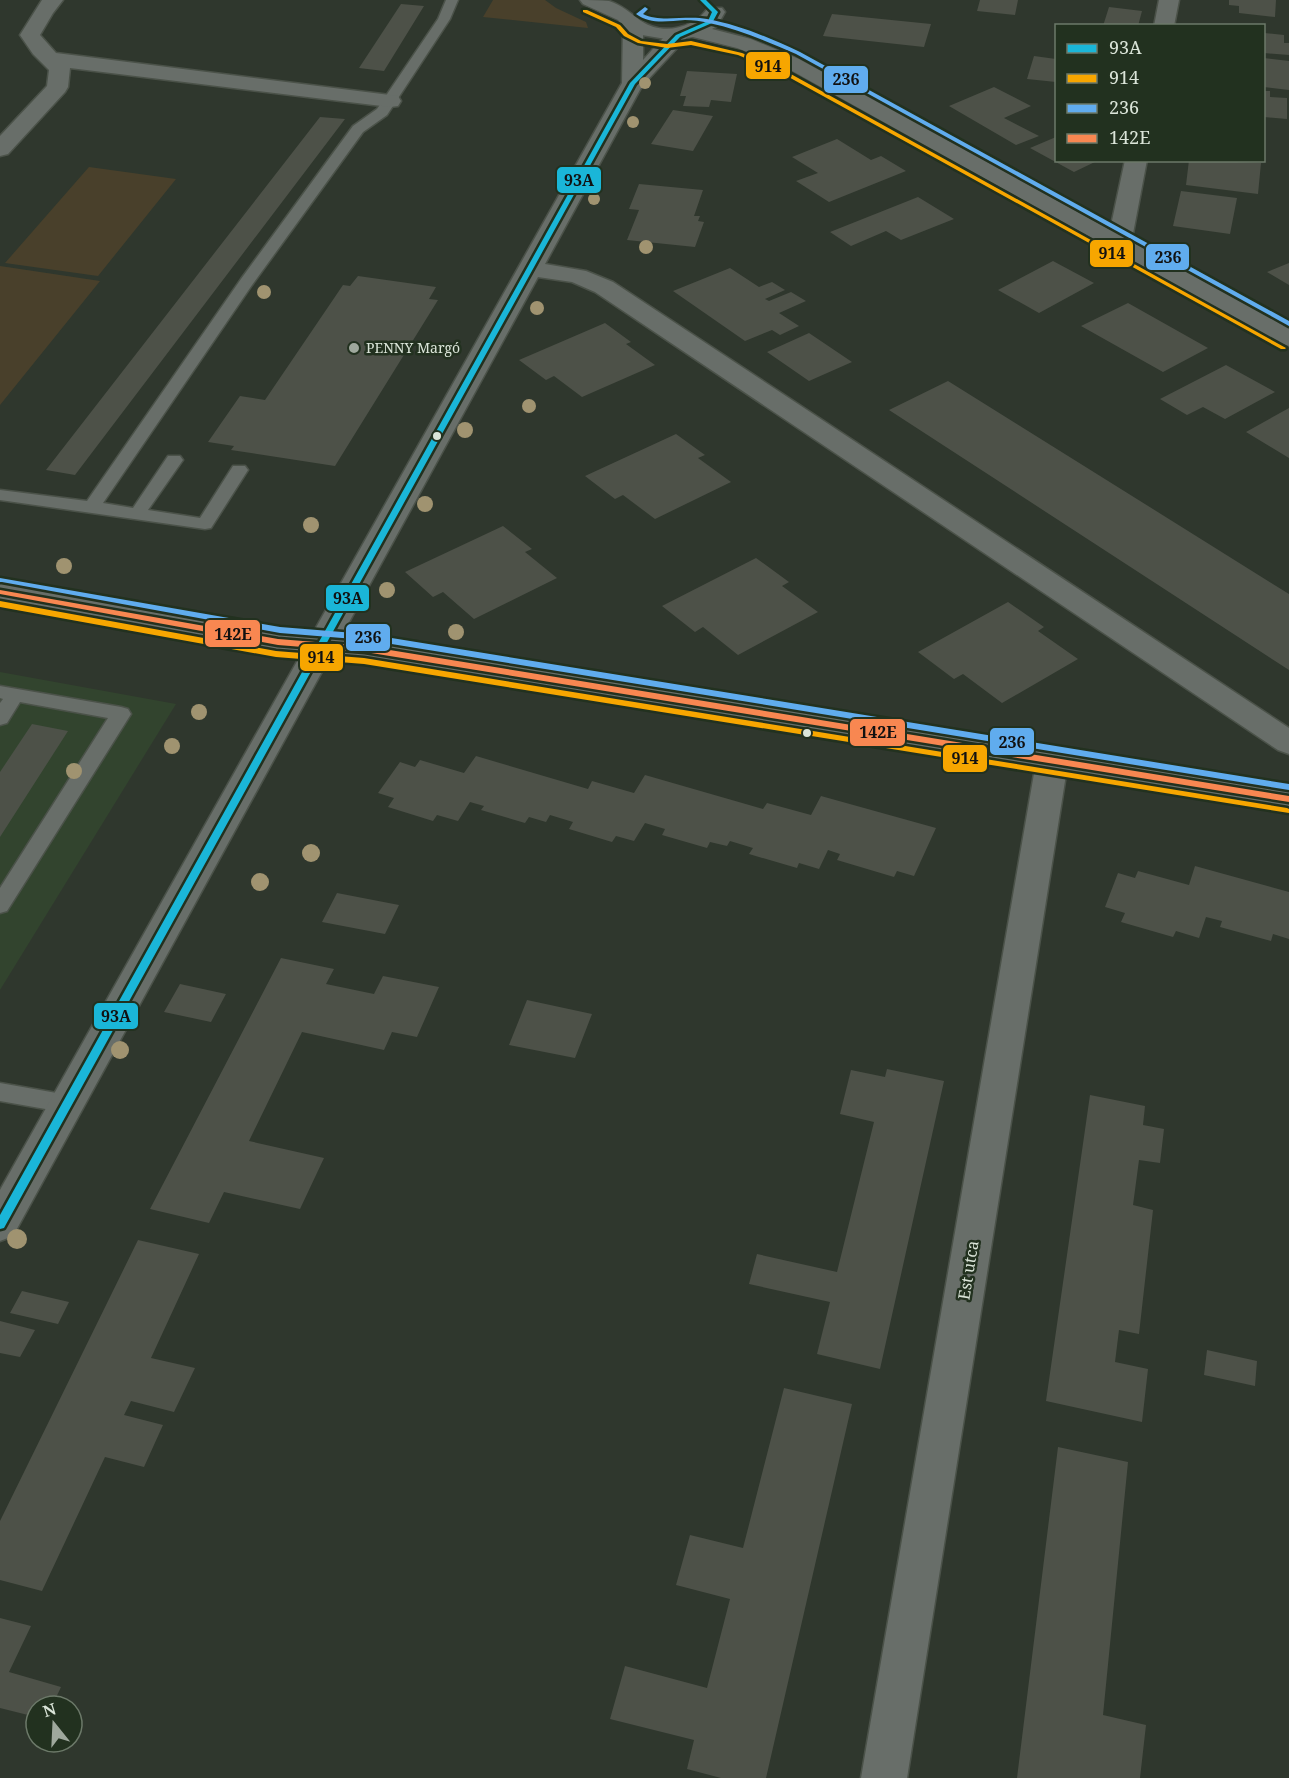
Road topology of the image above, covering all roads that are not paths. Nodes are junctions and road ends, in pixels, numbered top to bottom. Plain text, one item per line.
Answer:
1 (53, 0) edge
2 (452, 0) edge
3 (590, 0) edge
4 (1169, 0) edge
5 (709, 6) edge
6 (632, 14) edge
7 (1164, 24) edge
8 (687, 32) junction
9 (51, 59) junction
10 (792, 63) junction
11 (633, 84) junction
12 (390, 101) junction
13 (0, 148) edge
14 (1136, 162) edge
15 (1119, 244) junction
16 (532, 269) junction
17 (1289, 338) edge
18 (174, 460) dead end
19 (239, 470) dead end
20 (0, 495) edge
21 (92, 507) junction
22 (137, 514) junction
23 (0, 592) edge
24 (323, 646) junction
25 (8, 694) edge
26 (0, 718) edge
27 (1289, 743) edge
28 (1052, 762) junction
29 (1289, 799) edge
30 (0, 905) edge
31 (0, 1092) edge
32 (68, 1104) junction
33 (0, 1225) edge
34 (884, 1778) edge

1 - 9 street
2 - 12 lane
3 - 6 street
4 - 7 street
5 - 8 street
5 - 10 street
6 - 8 street
6 - 11 street
8 - 10 street
8 - 11 street
9 - 12 street
9 - 13 street
10 - 15 street
11 - 16 street
12 - 21 lane
14 - 15 street
15 - 17 street
16 - 24 street
16 - 27 street
18 - 22 lane
19 - 22 lane
20 - 21 lane
21 - 22 lane
23 - 24 street
24 - 28 street
24 - 32 street
25 - 26 lane
25 - 30 lane
28 - 29 street
28 - 34 street, Est utca
31 - 32 lane
32 - 33 street

